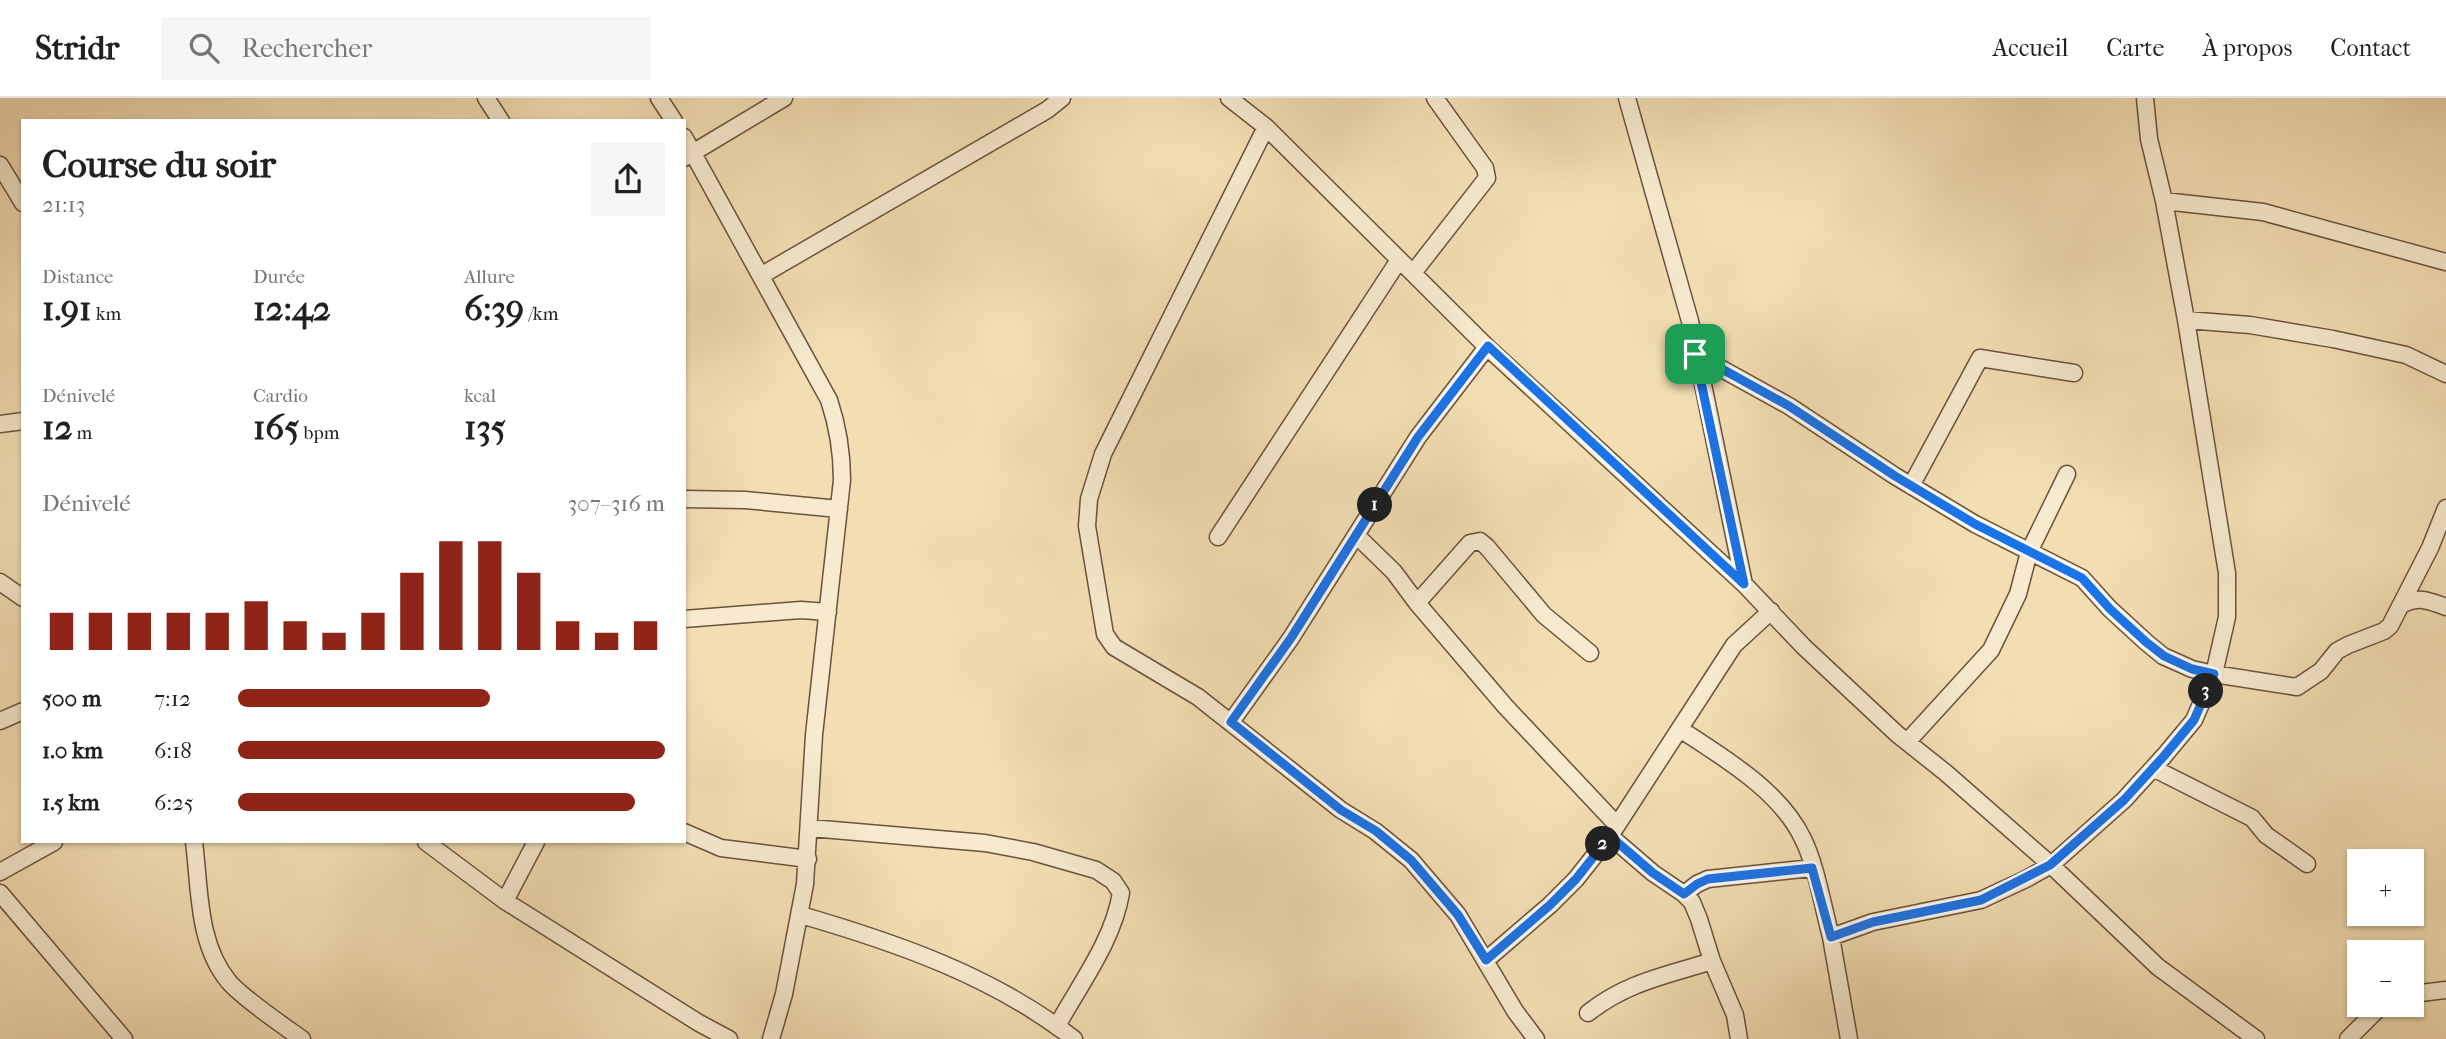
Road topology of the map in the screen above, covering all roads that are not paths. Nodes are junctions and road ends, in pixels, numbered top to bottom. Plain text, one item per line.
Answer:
1 (486, 98) edge
2 (659, 98) edge
3 (784, 98) edge
4 (1062, 98) edge
5 (1229, 98) edge
6 (1435, 98) edge
7 (1628, 98) edge
8 (2145, 98) edge
9 (500, 119) edge
10 (673, 119) edge
11 (1266, 127) junction
12 (689, 155) edge
13 (0, 166) edge
14 (21, 200) edge
15 (2164, 201) junction
16 (1399, 260) junction
17 (2446, 262) edge
18 (1413, 273) junction
19 (762, 275) junction
20 (2186, 320) junction
21 (1488, 346) junction
22 (1695, 354) junction
23 (2074, 373) dead end
24 (2446, 374) edge
25 (21, 421) edge
26 (0, 424) edge
27 (2067, 474) dead end
28 (1911, 486) junction
29 (686, 499) edge
30 (2446, 508) edge
31 (839, 509) junction
32 (1356, 536) junction
33 (1218, 537) dead end
34 (2029, 552) junction
35 (0, 582) edge
36 (1744, 584) junction
37 (21, 597) edge
38 (1418, 603) junction
39 (2403, 604) junction
40 (2446, 607) edge
41 (1771, 611) junction
42 (828, 612) junction
43 (686, 620) edge
44 (1590, 653) dead end
45 (2214, 674) junction
46 (21, 712) edge
47 (0, 722) edge
48 (1231, 722) junction
49 (1679, 729) junction
50 (1907, 742) junction
51 (2154, 768) junction
52 (810, 828) junction
53 (1613, 830) junction
54 (686, 833) edge
55 (52, 843) edge
56 (194, 843) edge
57 (427, 843) edge
58 (535, 843) edge
59 (808, 859) junction
60 (2307, 864) dead end
61 (2050, 865) junction
62 (1812, 868) junction
63 (0, 872) edge
64 (0, 893) edge
65 (1684, 894) junction
66 (505, 901) junction
67 (801, 915) junction
68 (1831, 937) junction
69 (1486, 960) junction
70 (1712, 961) junction
71 (2446, 990) edge
72 (2424, 993) edge
73 (1588, 1013) dead end
74 (2371, 1017) edge
75 (1057, 1026) junction
76 (2246, 1036) edge
77 (124, 1039) edge
78 (302, 1039) edge
79 (729, 1039) edge
80 (771, 1039) edge
81 (1074, 1039) edge
82 (1536, 1039) edge
83 (1739, 1039) edge
84 (1849, 1039) edge
85 (2348, 1039) edge

1 - 9 street
2 - 10 street
3 - 12 street
4 - 19 street
5 - 11 street
6 - 18 street
7 - 22 street
8 - 15 street
11 - 16 street
11 - 48 street
12 - 19 street
13 - 14 street
15 - 17 street
15 - 20 street
16 - 18 street
16 - 33 street
18 - 21 street
19 - 31 street
20 - 24 street
20 - 45 street
21 - 32 street
21 - 36 street
22 - 28 street
22 - 36 street
23 - 28 street
25 - 26 street
27 - 34 street
28 - 34 street
29 - 31 street
30 - 39 street
31 - 42 street
32 - 38 street
32 - 48 street
34 - 45 street
34 - 50 street
35 - 37 street
36 - 41 street
38 - 44 street
38 - 53 street
39 - 40 street
39 - 45 street
41 - 49 street
41 - 50 street
42 - 43 street
42 - 52 street
45 - 51 street
46 - 47 street
48 - 69 street
49 - 53 street
49 - 62 street
50 - 61 street
51 - 60 street
51 - 61 street
52 - 59 street
52 - 75 street
53 - 65 street
53 - 69 street
54 - 59 street
55 - 63 street
56 - 78 street
57 - 66 street
58 - 66 street
59 - 67 street
61 - 68 street
61 - 76 street
62 - 65 street
62 - 68 street
64 - 77 street
65 - 70 street
66 - 79 street
67 - 75 street
67 - 80 street
68 - 84 street
69 - 82 street
70 - 73 street
70 - 83 street
71 - 72 street
74 - 85 street
75 - 81 street

